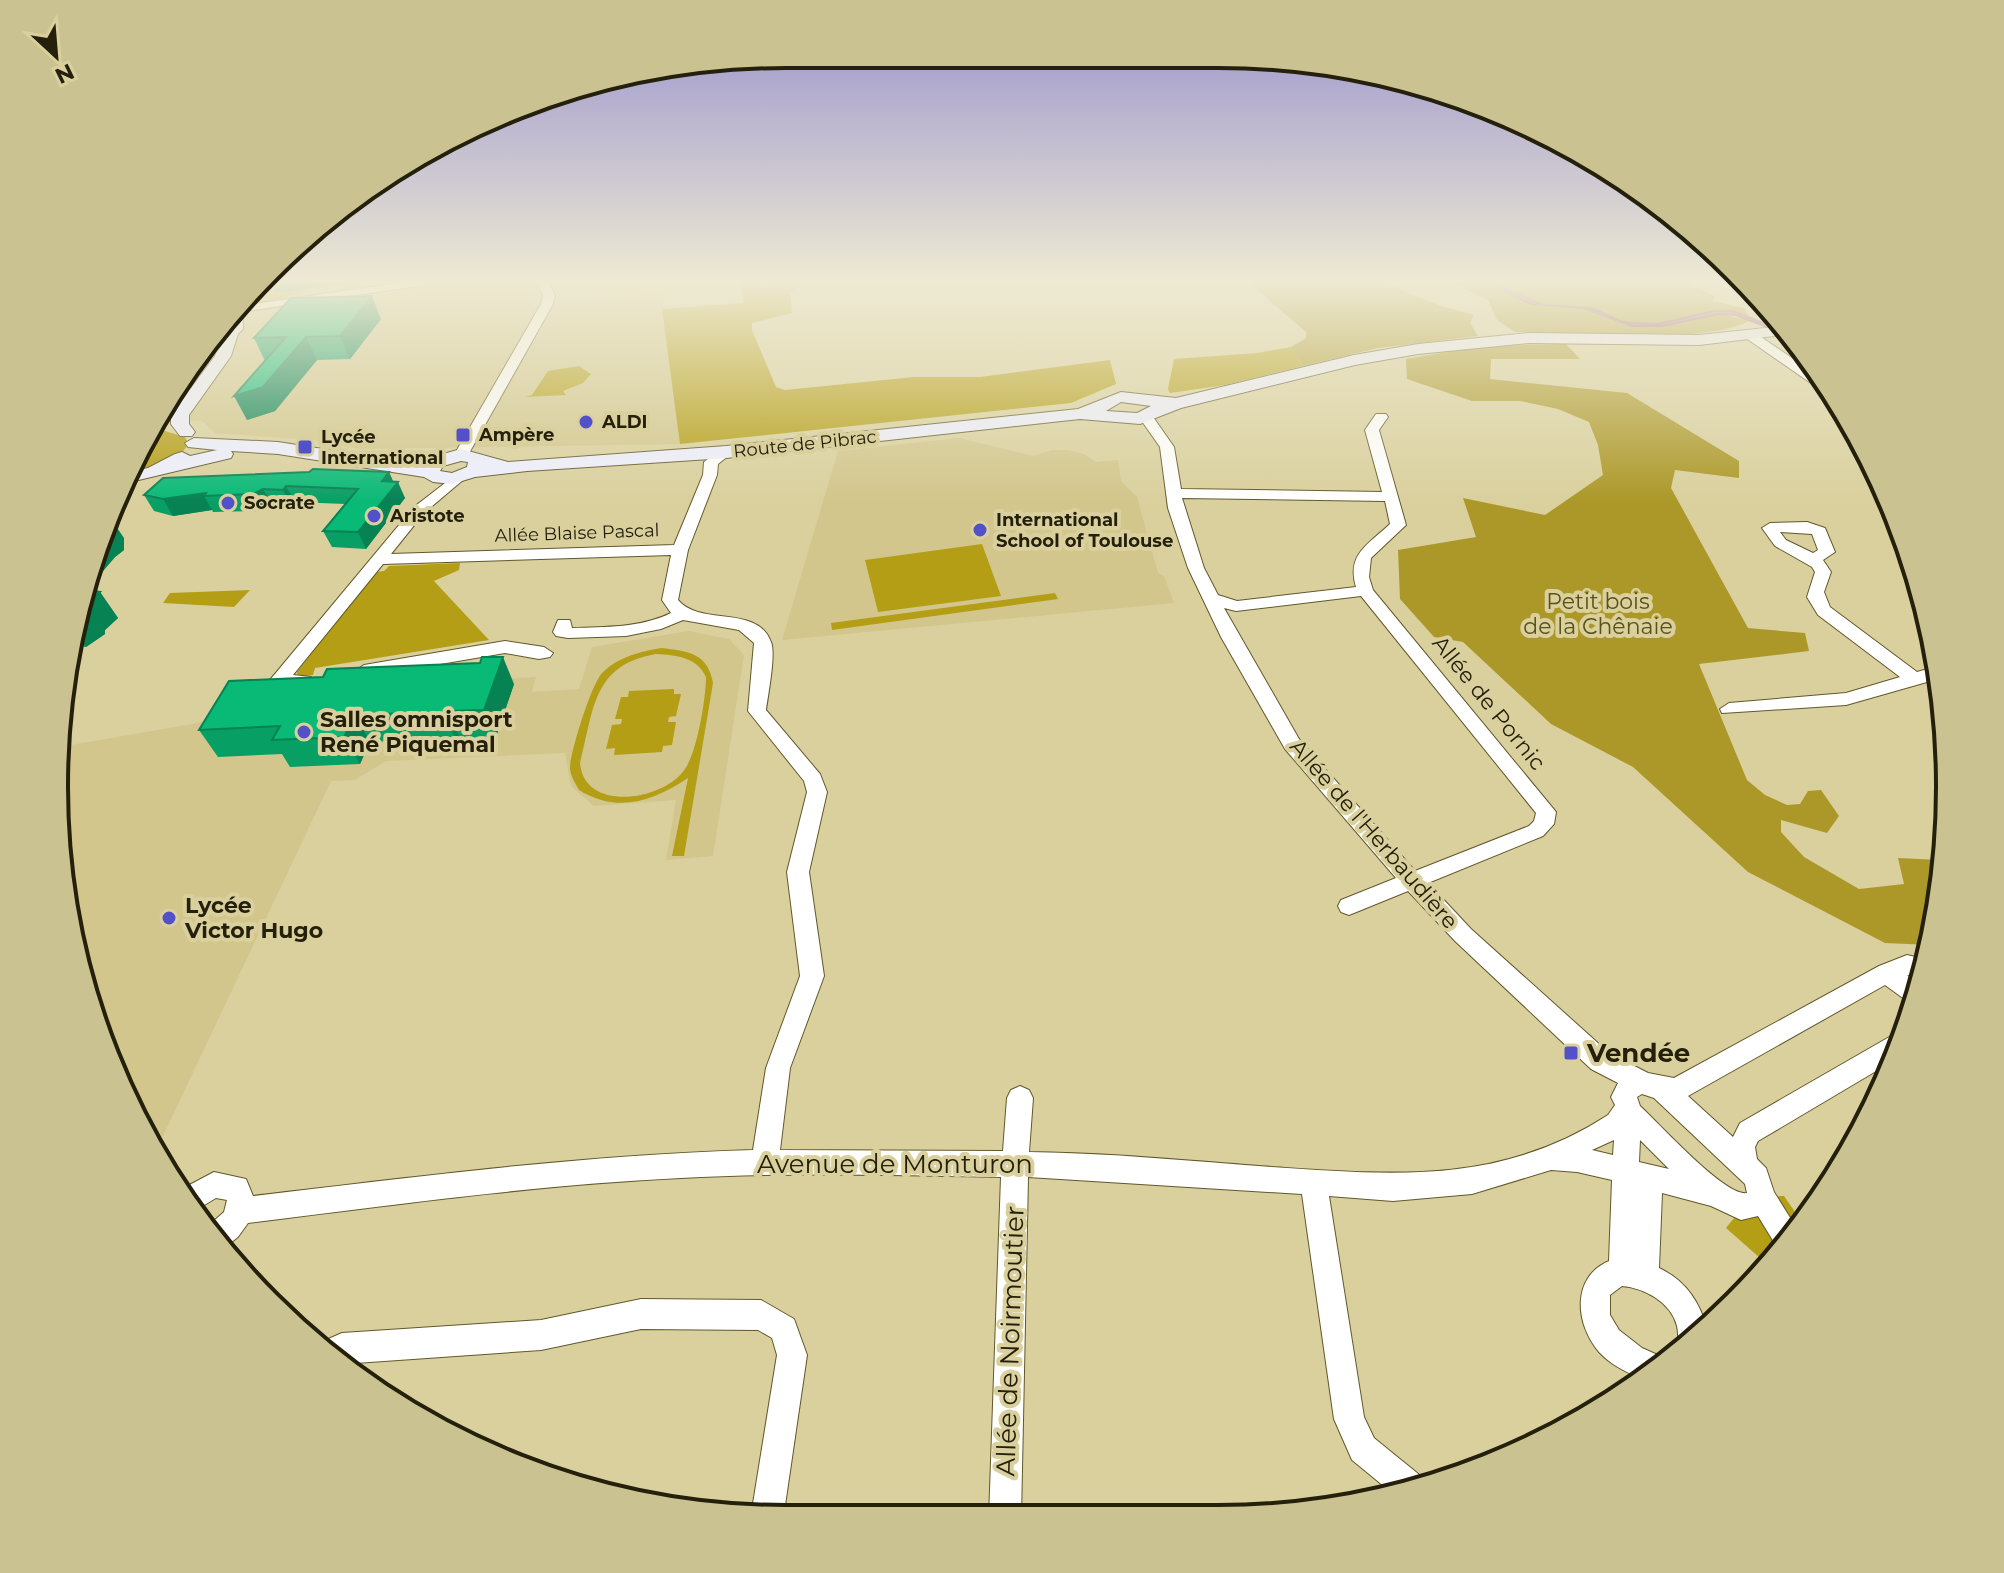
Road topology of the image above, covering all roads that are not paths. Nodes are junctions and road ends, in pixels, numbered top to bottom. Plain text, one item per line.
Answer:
1 (222, 355) edge
2 (522, 355) edge
3 (1381, 355) edge
4 (1780, 355) edge
5 (1805, 373) edge
6 (210, 374) junction
7 (182, 398) edge
8 (1147, 416) junction
9 (1381, 417) dead end
10 (163, 429) edge
11 (190, 437) junction
12 (285, 450) junction
13 (726, 452) junction
14 (169, 466) junction
15 (467, 466) junction
16 (436, 469) junction
17 (139, 475) edge
18 (1173, 493) junction
19 (1391, 497) junction
20 (429, 499) junction
21 (680, 550) junction
22 (1815, 558) dead end
23 (379, 559) junction
24 (1368, 594) junction
25 (1210, 598) junction
26 (682, 614) junction
27 (564, 624) dead end
28 (1223, 624) junction
29 (544, 653) dead end
30 (347, 674) edge
31 (1927, 675) edge
32 (317, 679) edge
33 (1914, 679) junction
34 (1729, 709) dead end
35 (1412, 882) junction
36 (1349, 906) dead end
37 (1913, 966) edge
38 (1887, 973) junction
39 (1907, 989) edge
40 (1884, 1053) edge
41 (1020, 1098) dead end
42 (1637, 1099) junction
43 (1549, 1158) junction
44 (765, 1162) junction
45 (1015, 1163) junction
46 (1744, 1163) junction
47 (1637, 1174) junction
48 (1314, 1184) junction
49 (1717, 1195) junction
50 (196, 1196) edge
51 (1752, 1202) junction
52 (240, 1211) junction
53 (222, 1232) edge
54 (1780, 1234) edge
55 (1634, 1274) junction
56 (1690, 1328) edge
57 (339, 1349) edge
58 (1644, 1365) edge
59 (1403, 1481) edge
60 (769, 1504) edge
61 (1005, 1505) edge

1 - 6 main road
2 - 15 street
3 - 8 main road
4 - 5 street
6 - 7 main road
6 - 11 main road
8 - 13 main road, Route de Pibrac
8 - 18 street, Allée de l'Herbaudière
9 - 19 street
10 - 11 main road
11 - 12 main road
11 - 14 main road
12 - 14 main road
12 - 16 main road
13 - 15 main road, Route de Pibrac
13 - 21 street
14 - 17 main road
15 - 16 main road, Route de Pibrac
15 - 20 street
16 - 20 street
18 - 19 street
18 - 25 street, Allée de l'Herbaudière
19 - 24 street
20 - 23 street
21 - 23 street, Allée Blaise Pascal
21 - 26 street
22 - 33 street
23 - 32 street
24 - 25 street
24 - 28 street
24 - 35 street, Allée de Pornic
25 - 28 street, Allée de l'Herbaudière
26 - 27 street
26 - 44 street
28 - 35 street, Allée de l'Herbaudière
29 - 30 street
31 - 33 street
33 - 34 street
35 - 36 street
35 - 42 street, Allée de l'Herbaudière
37 - 38 street
38 - 39 street
38 - 42 street
40 - 46 street
41 - 45 street, Allée de Noirmoutier
42 - 43 street, Avenue de Monturon
42 - 46 street
42 - 47 street
42 - 49 street
43 - 47 street, Avenue de Monturon
43 - 48 street, Avenue de Monturon
44 - 45 street, Avenue de Monturon
44 - 52 street, Avenue de Monturon
45 - 48 street, Avenue de Monturon
45 - 61 street, Allée de Noirmoutier
46 - 51 street
47 - 49 street, Avenue de Monturon
47 - 55 street
48 - 59 street
49 - 51 street
50 - 52 street
51 - 54 street
52 - 53 street
55 - 56 street
55 - 58 street
57 - 60 street

